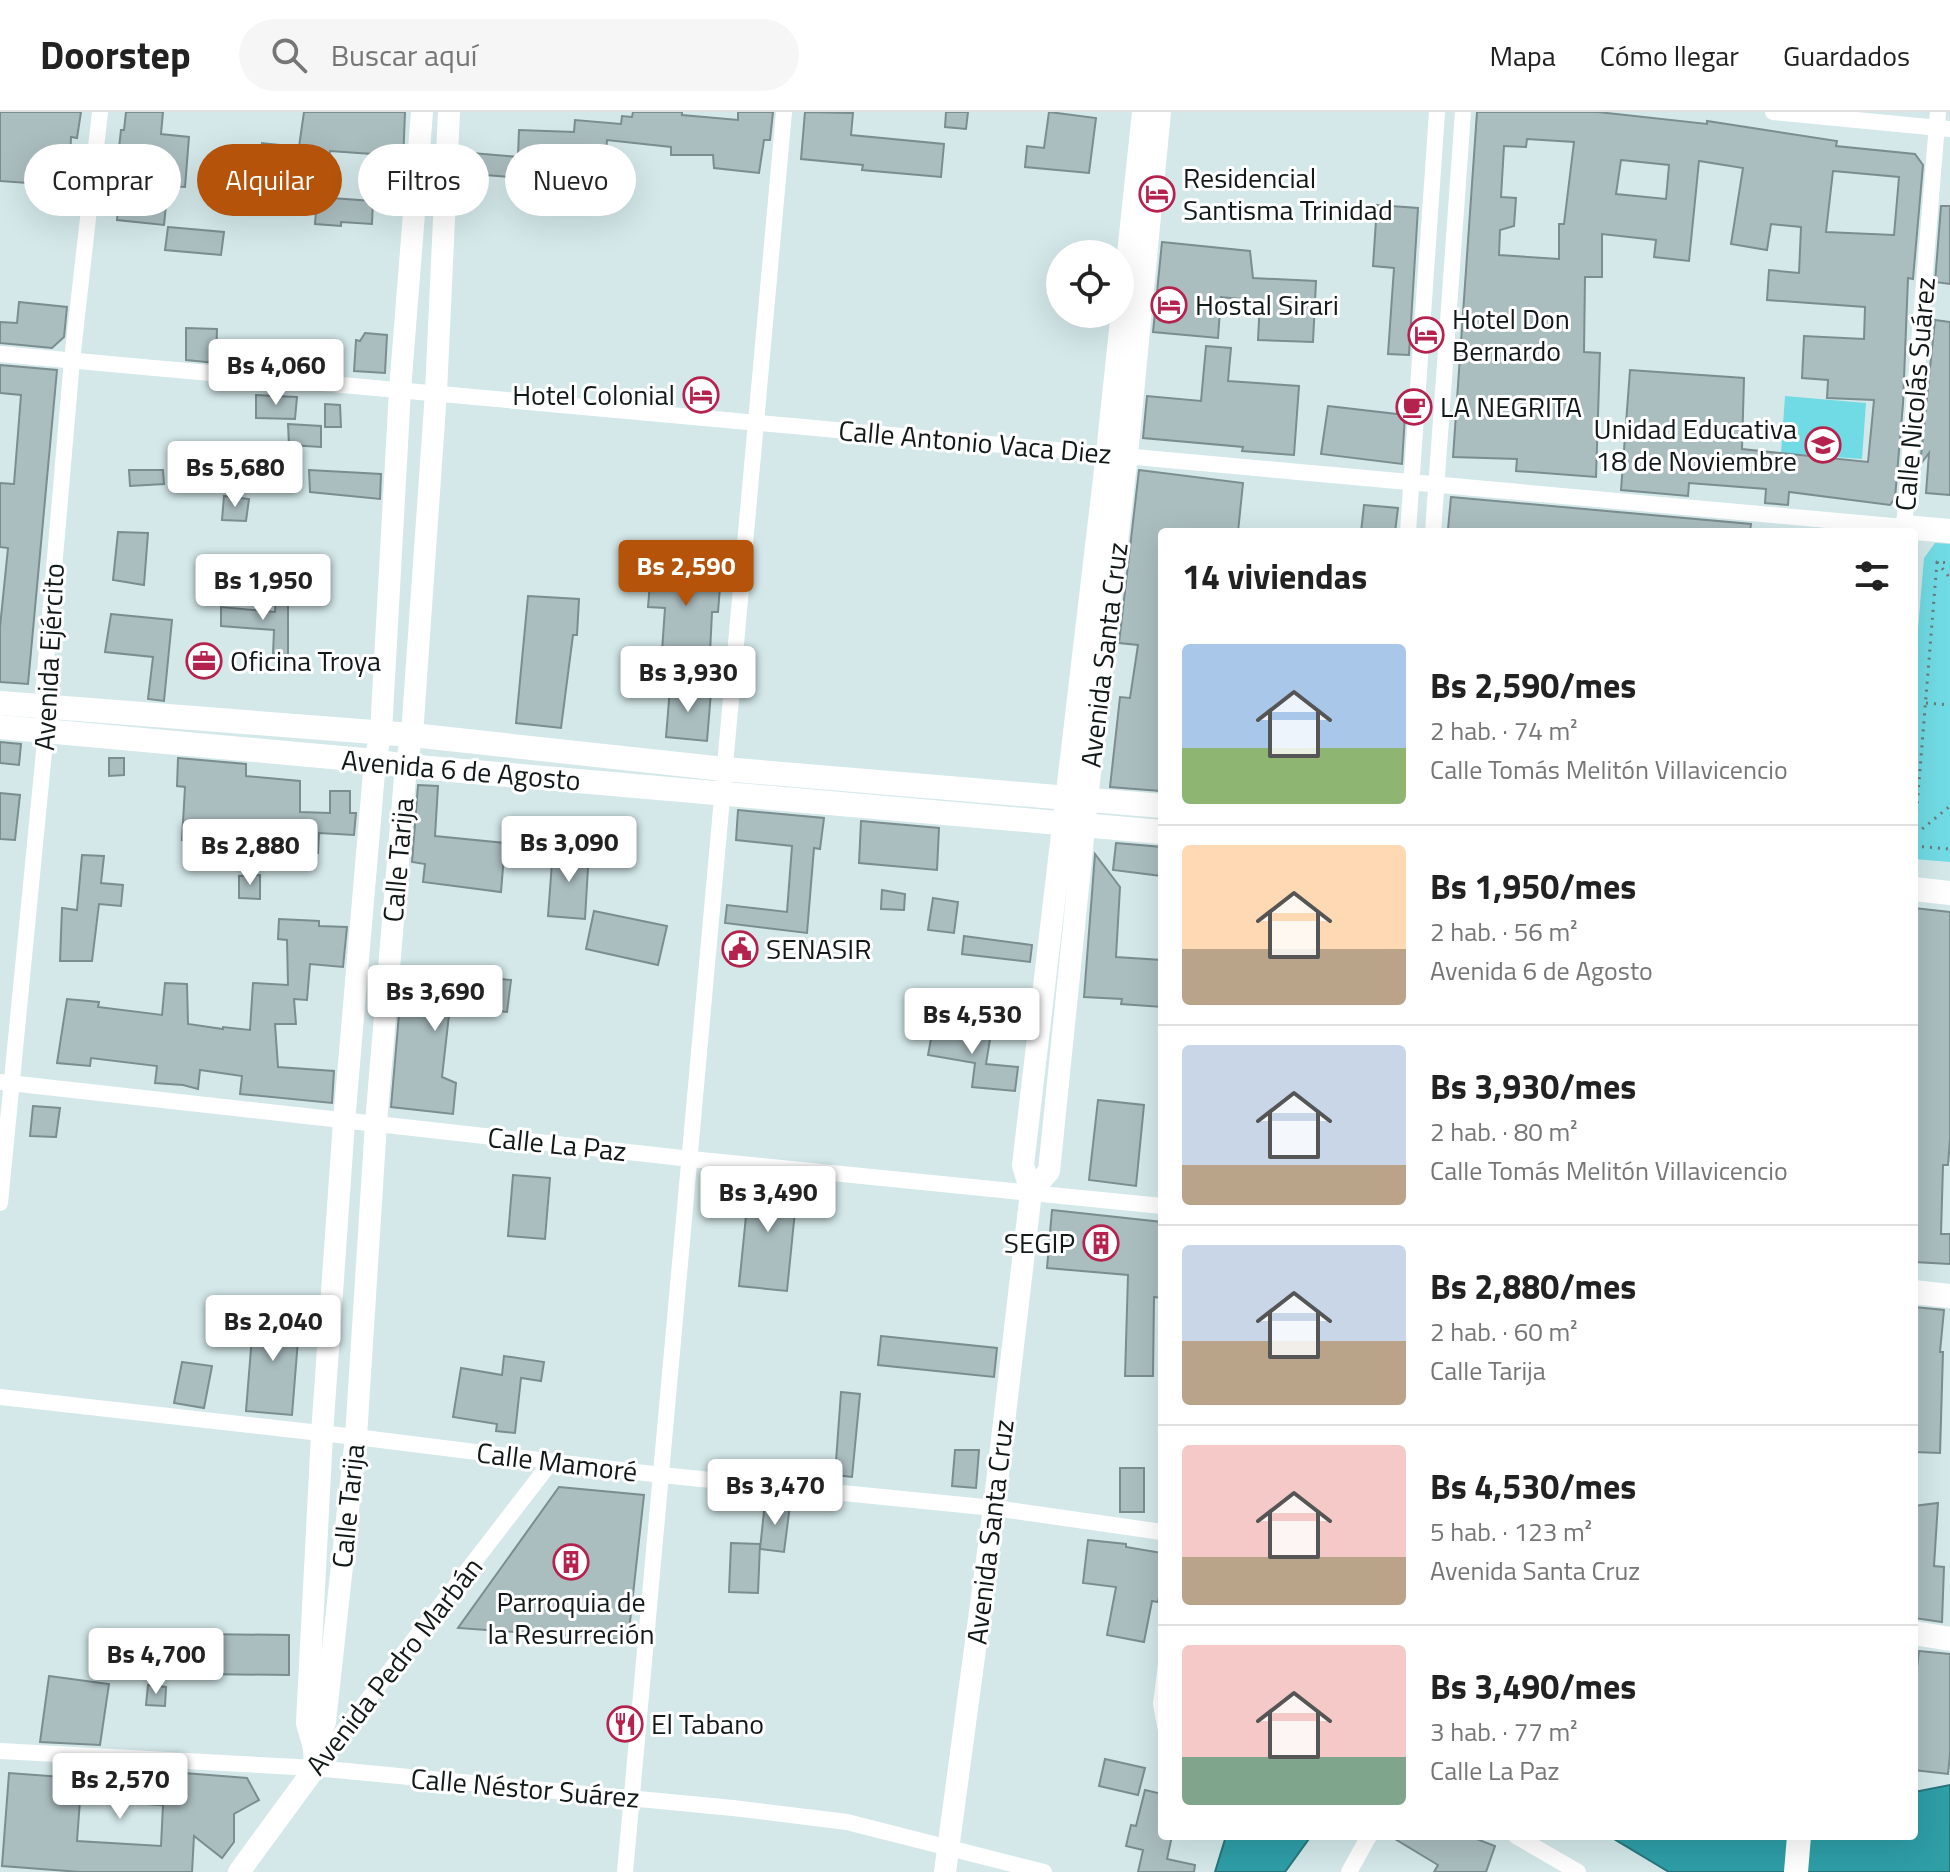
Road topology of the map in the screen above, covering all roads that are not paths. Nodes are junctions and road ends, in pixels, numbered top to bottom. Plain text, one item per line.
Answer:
1 (100, 112) edge
2 (422, 112) edge
3 (449, 112) edge
4 (784, 112) edge
5 (1143, 112) edge
6 (1160, 112) edge
7 (1437, 112) edge
8 (1463, 112) edge
9 (1773, 112) edge
10 (1942, 123) edge
11 (0, 354) edge
12 (72, 360) junction
13 (400, 390) junction
14 (436, 392) junction
15 (755, 422) junction
16 (1117, 454) junction
17 (1412, 483) junction
18 (1437, 485) junction
19 (1408, 528) edge
20 (1433, 528) edge
21 (1883, 528) edge
22 (1904, 528) edge
23 (1918, 530) edge
24 (1950, 531) edge
25 (0, 703) edge
26 (44, 720) junction
27 (0, 727) edge
28 (381, 732) junction
29 (412, 735) junction
30 (375, 761) junction
31 (406, 766) junction
32 (723, 781) junction
33 (1076, 798) junction
34 (1158, 806) edge
35 (1074, 824) junction
36 (1158, 832) edge
37 (1918, 889) edge
38 (1950, 893) edge
39 (6, 1083) edge
40 (344, 1122) junction
41 (376, 1123) junction
42 (691, 1159) junction
43 (1031, 1192) junction
44 (0, 1203) edge
45 (1158, 1206) edge
46 (1918, 1292) edge
47 (1950, 1296) edge
48 (0, 1397) edge
49 (322, 1434) junction
50 (356, 1437) junction
51 (551, 1462) junction
52 (661, 1475) junction
53 (994, 1508) junction
54 (1158, 1531) edge
55 (1918, 1634) edge
56 (1950, 1639) edge
57 (0, 1751) edge
58 (314, 1758) junction
59 (633, 1798) junction
60 (1367, 1840) edge
61 (1523, 1840) edge
62 (1799, 1840) edge
63 (949, 1847) junction
64 (239, 1872) edge
65 (625, 1872) edge
66 (945, 1872) edge
67 (1044, 1872) edge
68 (1349, 1872) edge
69 (1578, 1872) edge
70 (1796, 1872) edge

1 - 12 street, Avenida Ejército
2 - 13 street, Calle Tarija
3 - 14 street, Calle Tarija
4 - 15 street
5 - 16 street, Avenida Santa Cruz
6 - 16 street, Avenida Santa Cruz
7 - 17 street
8 - 18 street
9 - 10 street
10 - 22 street, Calle Nicolás Suárez
11 - 12 street, Calle Antonio Vaca Diez
12 - 13 street, Calle Antonio Vaca Diez
12 - 26 street, Avenida Ejército
13 - 14 street, Calle Antonio Vaca Diez
13 - 28 street, Calle Tarija
14 - 15 street, Calle Antonio Vaca Diez
14 - 29 street, Calle Tarija
15 - 16 street, Calle Antonio Vaca Diez
15 - 32 street
16 - 17 street, Calle Antonio Vaca Diez
16 - 33 street, Avenida Santa Cruz
17 - 18 street, Calle Antonio Vaca Diez
17 - 19 street
18 - 20 street
18 - 21 street, Calle Antonio Vaca Diez
23 - 24 main road, Calle Antonio Vaca Diez
25 - 26 main road, Avenida 6 de Agosto
26 - 27 main road, Avenida 6 de Agosto
26 - 28 main road, Avenida 6 de Agosto
26 - 30 main road, Avenida 6 de Agosto
26 - 39 street, Avenida Ejército
28 - 29 main road, Avenida 6 de Agosto
28 - 30 street, Calle Tarija
29 - 31 street, Calle Tarija
29 - 32 main road, Avenida 6 de Agosto
30 - 31 main road, Avenida 6 de Agosto
30 - 40 street, Calle Tarija
31 - 32 main road, Avenida 6 de Agosto
31 - 41 street, Calle Tarija
32 - 33 main road, Avenida 6 de Agosto
32 - 35 main road, Avenida 6 de Agosto
32 - 42 street
33 - 34 main road, Avenida 6 de Agosto
33 - 35 street, Avenida Santa Cruz
35 - 36 main road, Avenida 6 de Agosto
35 - 43 street, Avenida Santa Cruz
37 - 38 main road
39 - 40 street, Calle La Paz
39 - 44 street, Avenida Ejército
40 - 41 street, Calle La Paz
40 - 49 street, Calle Tarija
41 - 42 street, Calle La Paz
41 - 50 street, Calle Tarija
42 - 43 street, Calle La Paz
42 - 52 street
43 - 45 street, Calle La Paz
43 - 53 street, Avenida Santa Cruz
46 - 47 main road
48 - 49 street, Calle Mamoré
49 - 50 street, Calle Mamoré
49 - 58 street, Calle Tarija
50 - 51 street, Calle Mamoré
50 - 58 street, Calle Tarija
51 - 52 street, Calle Mamoré
51 - 58 street, Avenida Pedro Marbán
52 - 53 street, Calle Mamoré
52 - 59 street
53 - 54 street, Calle Mamoré
53 - 63 street, Avenida Santa Cruz
55 - 56 main road
57 - 58 street, Calle Néstor Suárez
58 - 59 street, Calle Néstor Suárez
58 - 64 street, Avenida Pedro Marbán
59 - 63 street, Calle Néstor Suárez
59 - 65 street
60 - 68 street
61 - 69 street
62 - 70 main road
63 - 66 street, Avenida Santa Cruz
63 - 67 street, Calle Néstor Suárez

